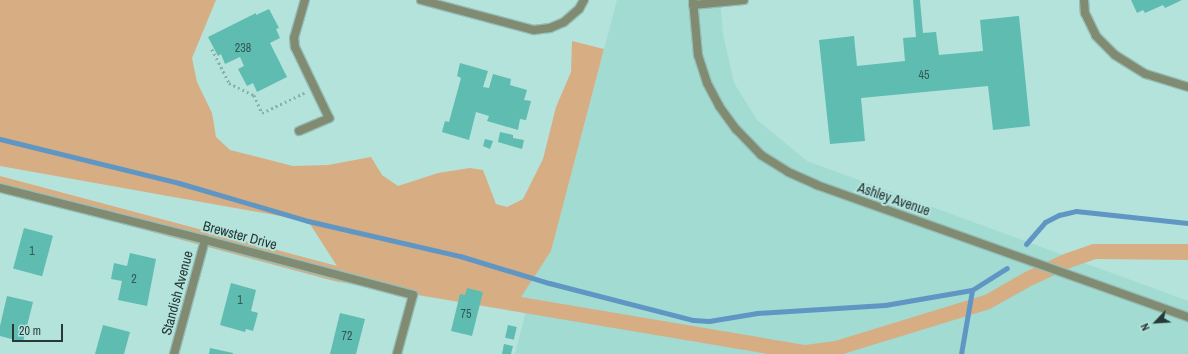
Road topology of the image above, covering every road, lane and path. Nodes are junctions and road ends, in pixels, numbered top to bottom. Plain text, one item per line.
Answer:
1 (304, 0) edge
2 (420, 0) edge
3 (584, 0) edge
4 (744, 0) edge
5 (1084, 0) edge
6 (693, 3) edge
7 (212, 49) dead end
8 (1188, 87) edge
9 (315, 88) junction
10 (299, 131) dead end
11 (0, 188) edge
12 (205, 240) junction
13 (1188, 317) edge
14 (174, 354) edge
15 (397, 354) edge

1 - 9 street
2 - 3 street
4 - 6 street
5 - 8 street
6 - 13 street, Ashley Avenue
7 - 9 path
9 - 10 street
11 - 12 street, Brewster Drive
12 - 14 street, Standish Avenue
12 - 15 street, Brewster Drive

